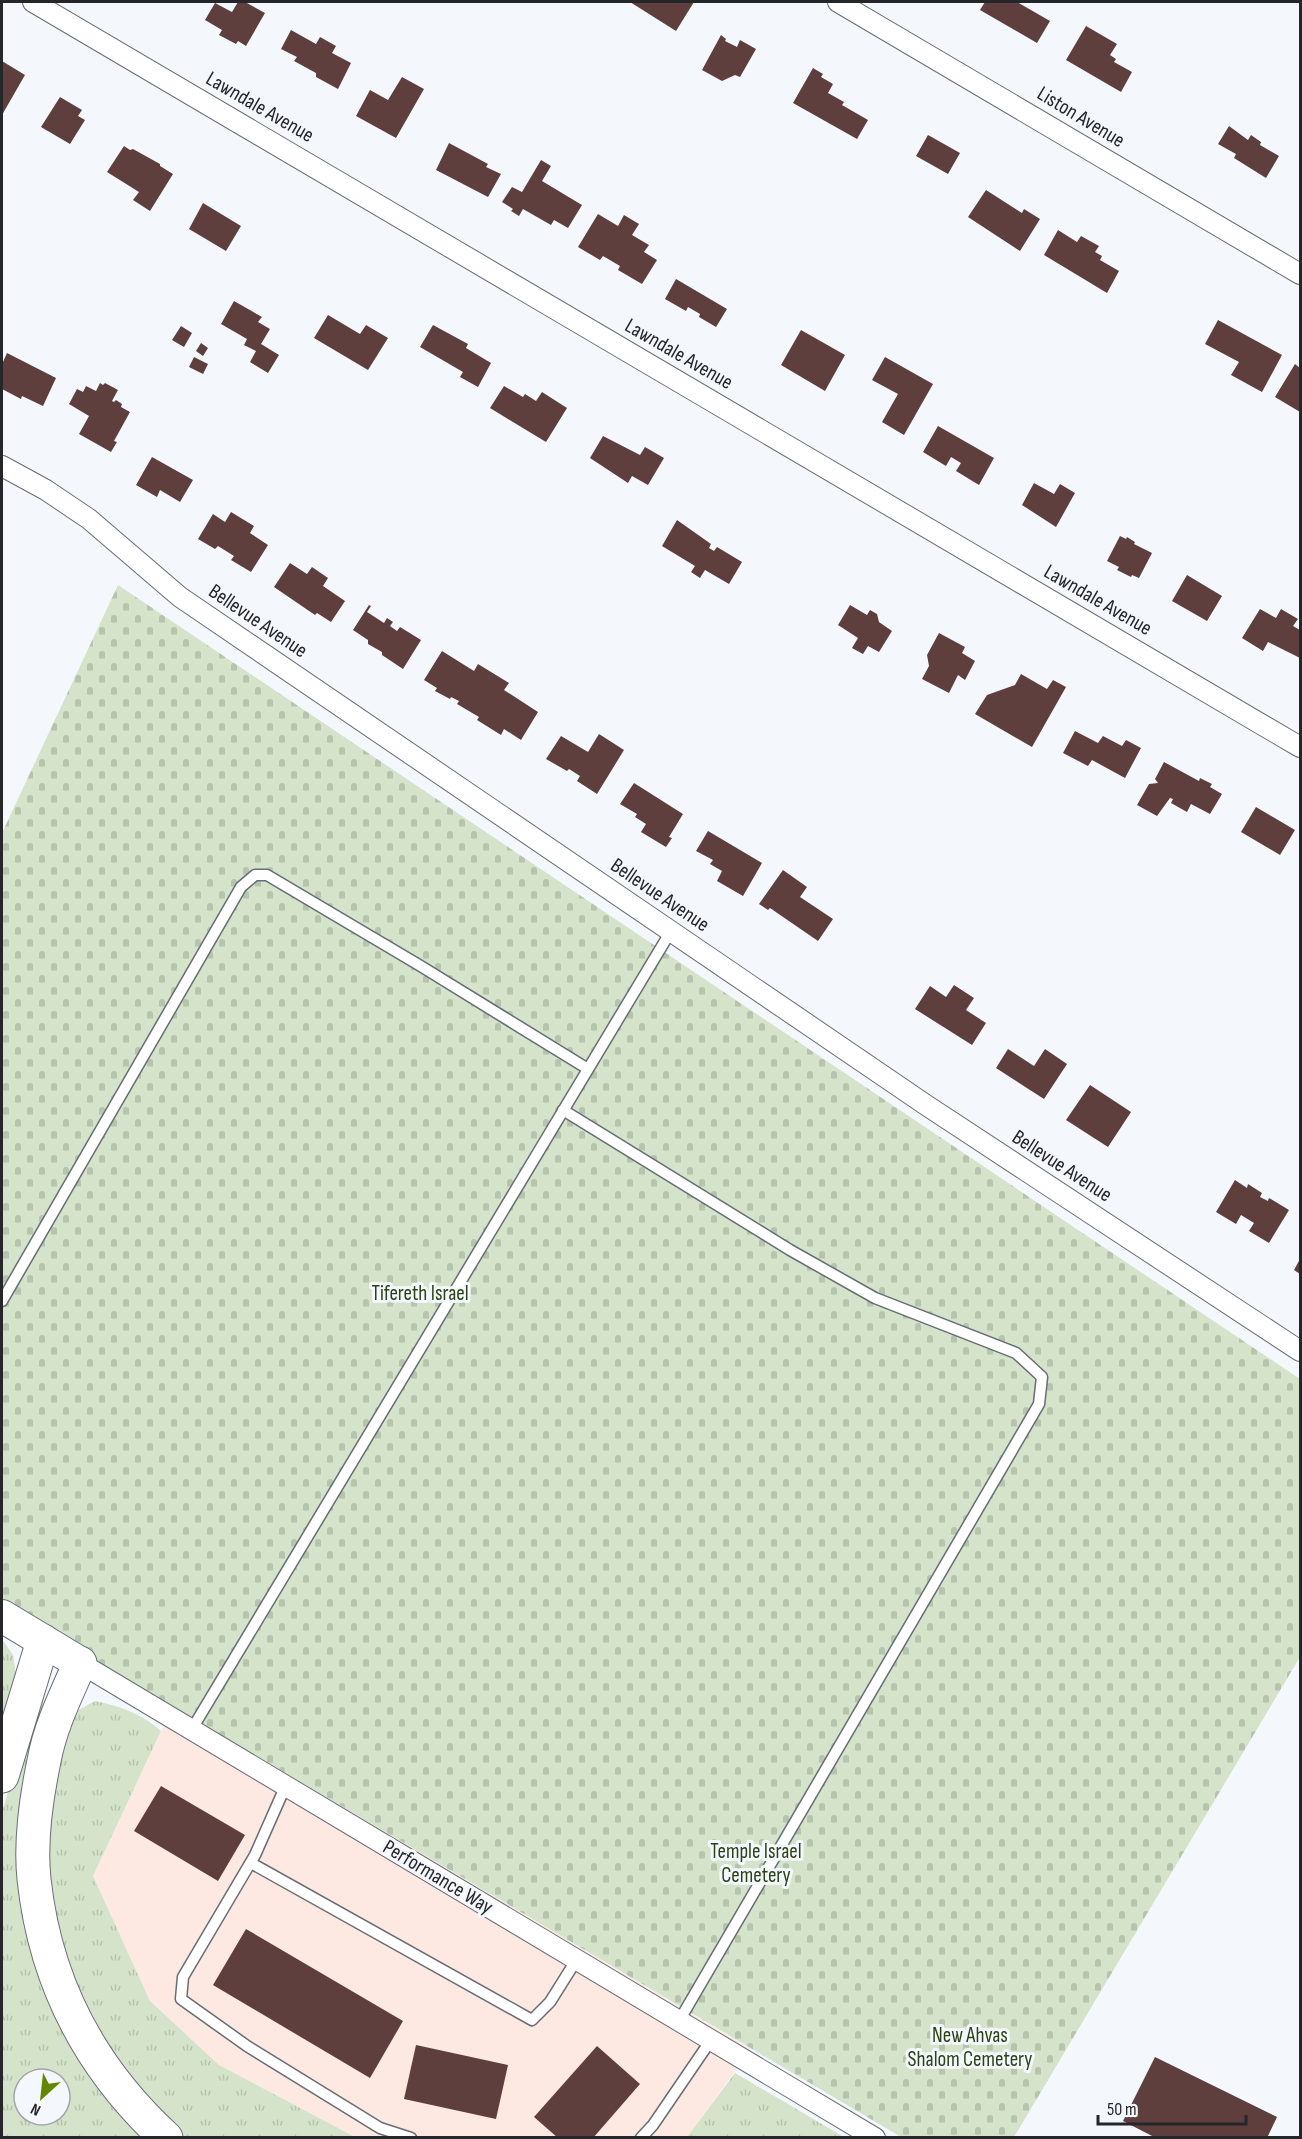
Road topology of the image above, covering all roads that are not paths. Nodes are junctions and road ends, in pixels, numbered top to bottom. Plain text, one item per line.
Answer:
1 (33, 2) edge
2 (838, 2) edge
3 (1300, 274) edge
4 (2, 466) edge
5 (1300, 747) edge
6 (671, 931) junction
7 (588, 1069) junction
8 (563, 1110) junction
9 (2, 1301) edge
10 (1300, 1351) edge
11 (2, 1616) edge
12 (43, 1641) junction
13 (80, 1663) junction
14 (192, 1729) junction
15 (2, 1776) edge
16 (286, 1785) junction
17 (250, 1863) junction
18 (577, 1959) junction
19 (679, 2021) junction
20 (711, 2040) junction
21 (166, 2138) edge
22 (411, 2138) edge
23 (641, 2138) edge
24 (875, 2138) edge

1 - 5 street, Lawndale Avenue
2 - 3 street, Liston Avenue
4 - 6 street, Bellevue Avenue
6 - 7 lane
6 - 10 street, Bellevue Avenue
7 - 8 lane
7 - 9 lane
8 - 14 lane
8 - 19 lane
11 - 12 main road, Performance Way
12 - 13 main road, Performance Way
12 - 15 highway
13 - 14 street, Performance Way
13 - 21 highway
14 - 16 street, Performance Way
16 - 17 lane
16 - 18 street, Performance Way
17 - 18 lane
17 - 22 lane
18 - 19 street, Performance Way
19 - 20 street, Performance Way
20 - 23 lane
20 - 24 street, Performance Way

